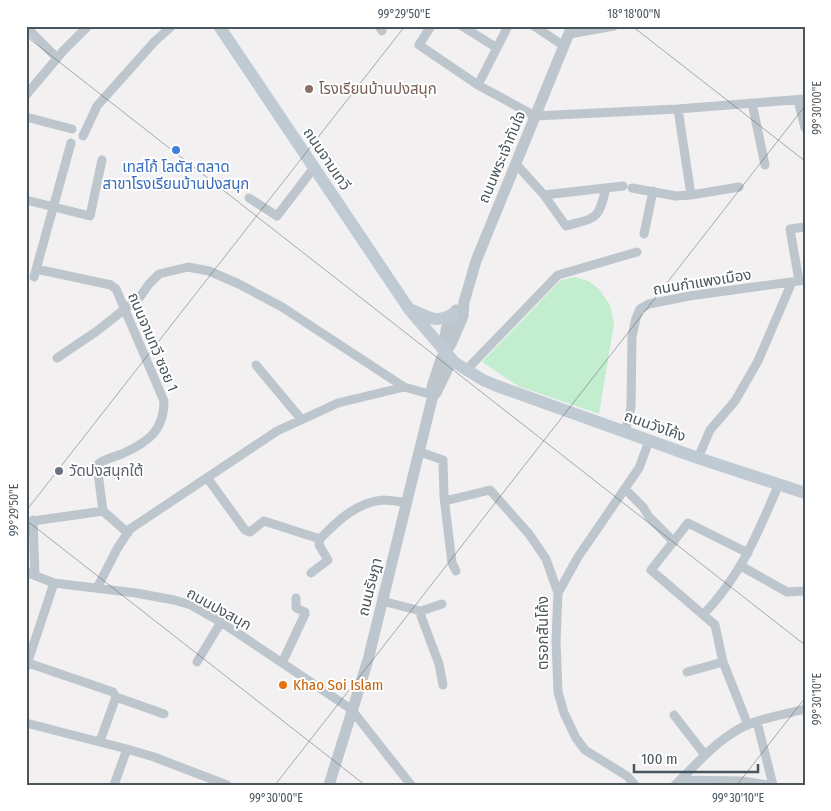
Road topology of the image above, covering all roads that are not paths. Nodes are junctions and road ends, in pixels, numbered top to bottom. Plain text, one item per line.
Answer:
1 (88, 26) edge
2 (172, 26) edge
3 (219, 26) edge
4 (432, 26) edge
5 (462, 26) edge
6 (508, 26) edge
7 (534, 26) edge
8 (614, 26) edge
9 (26, 27) edge
10 (571, 30) edge
11 (564, 46) junction
12 (497, 48) junction
13 (57, 58) junction
14 (478, 85) junction
15 (26, 95) edge
16 (801, 100) edge
17 (752, 103) junction
18 (678, 108) junction
19 (535, 116) junction
20 (26, 117) edge
21 (805, 128) edge
22 (72, 129) dead end
23 (83, 136) dead end
24 (72, 143) dead end
25 (102, 160) dead end
26 (516, 164) junction
27 (765, 165) dead end
28 (313, 169) junction
29 (606, 188) junction
30 (739, 188) dead end
31 (653, 191) junction
32 (544, 195) junction
33 (692, 195) junction
34 (249, 198) dead end
35 (26, 200) edge
36 (52, 208) junction
37 (805, 227) edge
38 (644, 234) dead end
39 (637, 252) dead end
40 (799, 281) edge
41 (464, 302) junction
42 (125, 309) junction
43 (409, 309) junction
44 (452, 314) junction
45 (444, 352) junction
46 (57, 358) dead end
47 (256, 365) dead end
48 (470, 365) junction
49 (497, 386) junction
50 (404, 387) junction
51 (433, 395) junction
52 (301, 419) junction
53 (625, 432) junction
54 (649, 441) junction
55 (420, 452) junction
56 (698, 458) junction
57 (208, 479) junction
58 (779, 484) junction
59 (625, 489) junction
60 (805, 492) edge
61 (444, 497) junction
62 (407, 503) junction
63 (103, 511) junction
64 (30, 521) edge
65 (128, 533) junction
66 (320, 539) junction
67 (674, 542) junction
68 (748, 553) junction
69 (741, 566) junction
70 (456, 571) dead end
71 (30, 573) edge
72 (310, 573) dead end
73 (54, 583) junction
74 (97, 588) junction
75 (805, 591) edge
76 (558, 592) junction
77 (296, 598) dead end
78 (382, 600) junction
79 (442, 604) dead end
80 (421, 611) junction
81 (703, 614) junction
82 (221, 622) junction
83 (197, 662) dead end
84 (723, 662) junction
85 (282, 663) junction
86 (27, 665) edge
87 (687, 672) dead end
88 (443, 684) dead end
89 (116, 697) junction
90 (351, 709) junction
91 (805, 709) edge
92 (164, 714) dead end
93 (674, 715) dead end
94 (26, 723) edge
95 (753, 723) junction
96 (100, 741) junction
97 (127, 749) junction
98 (705, 755) junction
99 (677, 782) edge
100 (765, 784) edge
101 (114, 785) edge
102 (226, 785) edge
103 (329, 785) edge
104 (411, 785) edge
105 (635, 785) edge
106 (773, 785) edge

1 - 13 street
2 - 23 street
3 - 28 main road, ถนนจามเทวี
4 - 14 street
5 - 12 street
6 - 12 street
7 - 11 street
8 - 10 street
9 - 13 street
10 - 11 street, ถนนพระเจ้าทันใจ
11 - 19 street, ถนนพระเจ้าทันใจ
12 - 14 street
13 - 15 street
14 - 19 street
16 - 17 street
16 - 21 street
17 - 18 street
17 - 27 street
18 - 19 street
18 - 33 street
19 - 26 street, ถนนพระเจ้าทันใจ
20 - 22 street
24 - 36 street
25 - 36 street
26 - 32 street
26 - 41 street, ถนนพระเจ้าทันใจ
28 - 34 street
28 - 43 main road, ถนนจามเทวี
29 - 31 street
29 - 32 street
29 - 32 street
30 - 33 street
31 - 33 street
31 - 38 street
35 - 36 street
36 - 42 street, ถนนจามทวี ซอย 1
37 - 40 street
39 - 48 street
40 - 53 street, ถนนกำแพงเมือง
40 - 56 street
41 - 44 street, ถนนพระเจ้าทันใจ
41 - 45 street, ถนนพระเจ้าทันใจ
42 - 46 street
42 - 50 street
42 - 63 street, ถนนจามทวี ซอย 1
43 - 44 main road
43 - 45 main road, ถนนจามเทวี
44 - 45 street, ถนนพระเจ้าทันใจ
45 - 48 main road, ถนนวังโค้ง
45 - 49 main road, ถนนวังโค้ง
45 - 51 street, ถนนรัษฎา
47 - 52 street
48 - 49 main road, ถนนวังโค้ง
49 - 53 main road, ถนนวังโค้ง
50 - 51 street
50 - 52 street
51 - 55 street, ถนนรัษฎา
52 - 57 street
53 - 54 main road, ถนนวังโค้ง
54 - 56 main road, ถนนวังโค้ง
54 - 59 street
55 - 61 street
55 - 62 street, ถนนรัษฎา
56 - 58 main road, ถนนวังโค้ง
57 - 65 street
57 - 66 street
58 - 60 main road, ถนนวังโค้ง
58 - 68 street
59 - 67 street
59 - 76 street
61 - 70 street
61 - 76 street, ตรอกสันโค้ง
62 - 66 street
62 - 78 street, ถนนรัษฎา
63 - 64 street
63 - 65 street
64 - 71 street
65 - 74 street
66 - 72 street
67 - 68 street
67 - 81 street
68 - 69 street
69 - 75 street
69 - 81 street
71 - 73 street, ถนนปงสนุก
73 - 74 street, ถนนปงสนุก
73 - 86 street
74 - 82 street, ถนนปงสนุก
76 - 105 street, ตรอกสันโค้ง
77 - 85 street
78 - 80 street
78 - 90 street, ถนนรัษฎา
79 - 80 street
80 - 88 street
81 - 84 street
82 - 83 street
82 - 85 street, ถนนปงสนุก
84 - 87 street
84 - 95 street
85 - 90 street, ถนนปงสนุก
86 - 89 street
89 - 92 street
89 - 96 street
90 - 103 street, ถนนรัษฎา
90 - 104 street, ถนนปงสนุก
91 - 95 street
93 - 98 street
94 - 96 street
95 - 98 street
95 - 106 street
96 - 97 street
97 - 101 street
97 - 102 street
98 - 99 street
99 - 100 street

